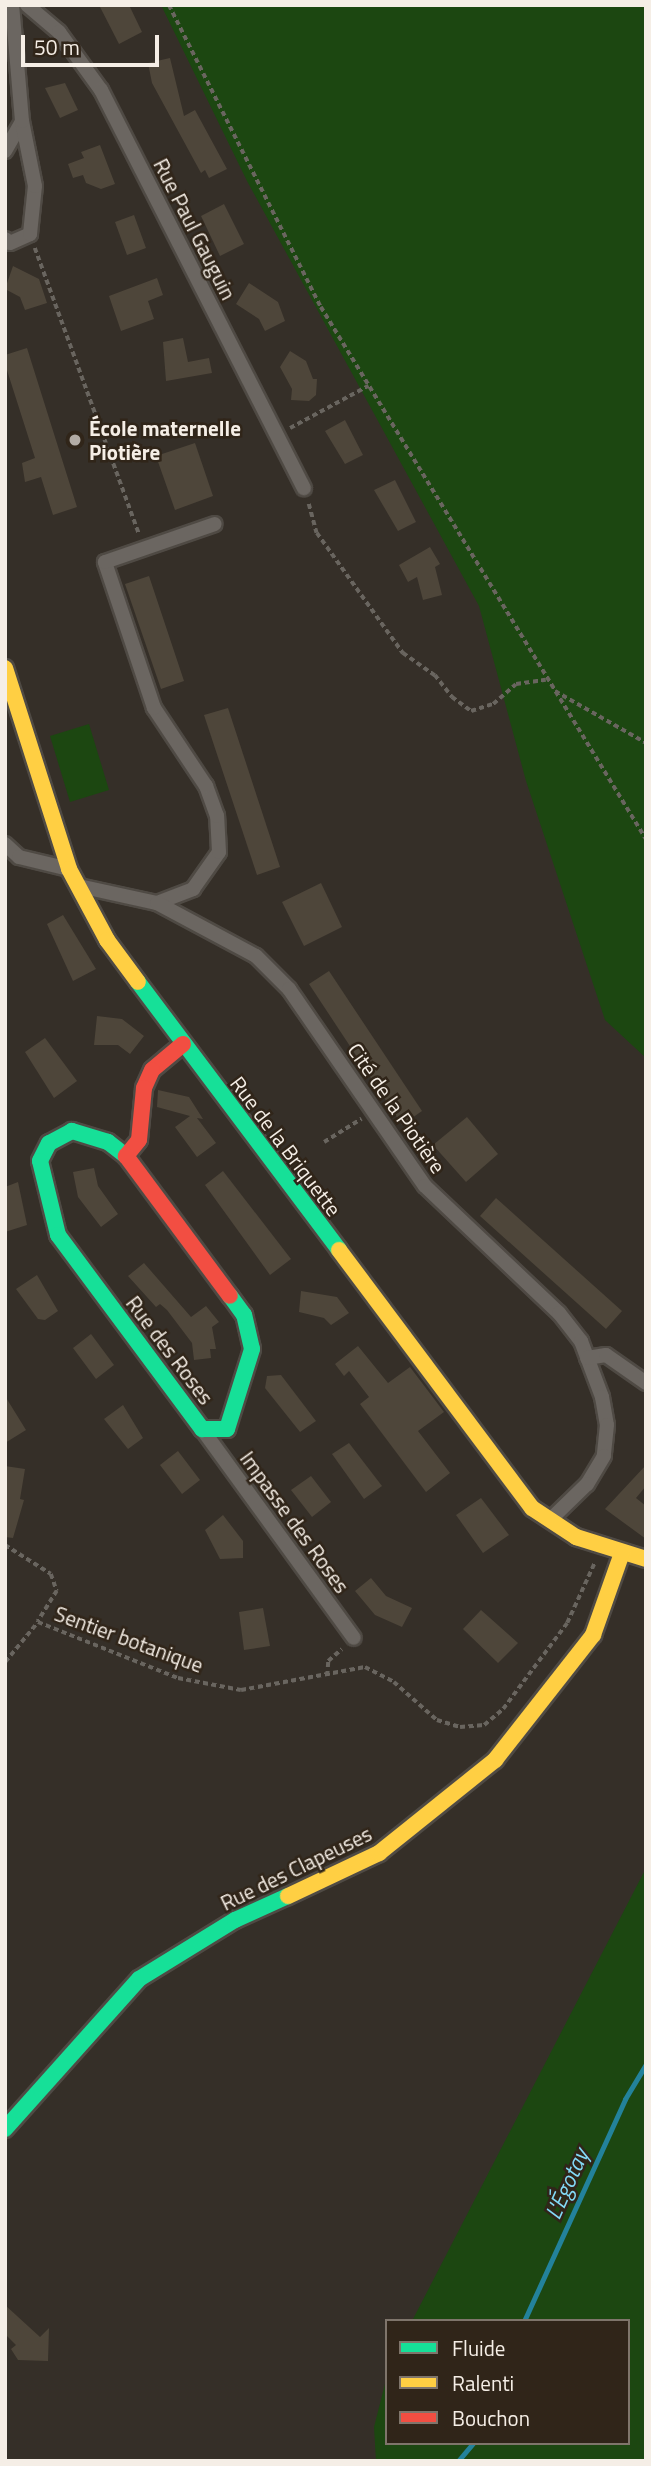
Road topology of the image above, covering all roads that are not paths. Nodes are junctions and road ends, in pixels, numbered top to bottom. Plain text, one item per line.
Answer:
1 (12, 5) edge
2 (27, 5) edge
3 (22, 121) junction
4 (5, 151) edge
5 (5, 239) edge
6 (304, 488) road end
7 (215, 524) dead end
8 (5, 668) edge
9 (5, 844) edge
10 (69, 869) junction
11 (79, 886) junction
12 (157, 903) junction
13 (184, 1044) junction
14 (126, 1156) junction
15 (587, 1358) junction
16 (646, 1382) edge
17 (202, 1430) junction
18 (550, 1520) junction
19 (622, 1553) junction
20 (646, 1559) edge
21 (354, 1638) road end
22 (5, 2129) edge

1 - 3 street
2 - 6 street, Rue Paul Gauguin
3 - 4 street
3 - 5 street
7 - 12 street
8 - 10 street, Rue de la Briquette
9 - 10 street
10 - 11 street, Rue de la Briquette
11 - 12 street, Cité de la Piotière
11 - 13 street, Rue de la Briquette
12 - 15 street, Cité de la Piotière
13 - 14 street
13 - 18 street, Rue de la Briquette
14 - 17 street, Rue des Roses
14 - 17 street, Rue des Roses
15 - 16 street
15 - 18 street, Cité de la Piotière
17 - 21 street, Impasse des Roses
18 - 19 street, Rue de la Briquette
19 - 20 street, Rue de la Briquette
19 - 22 street, Rue des Clapeuses

